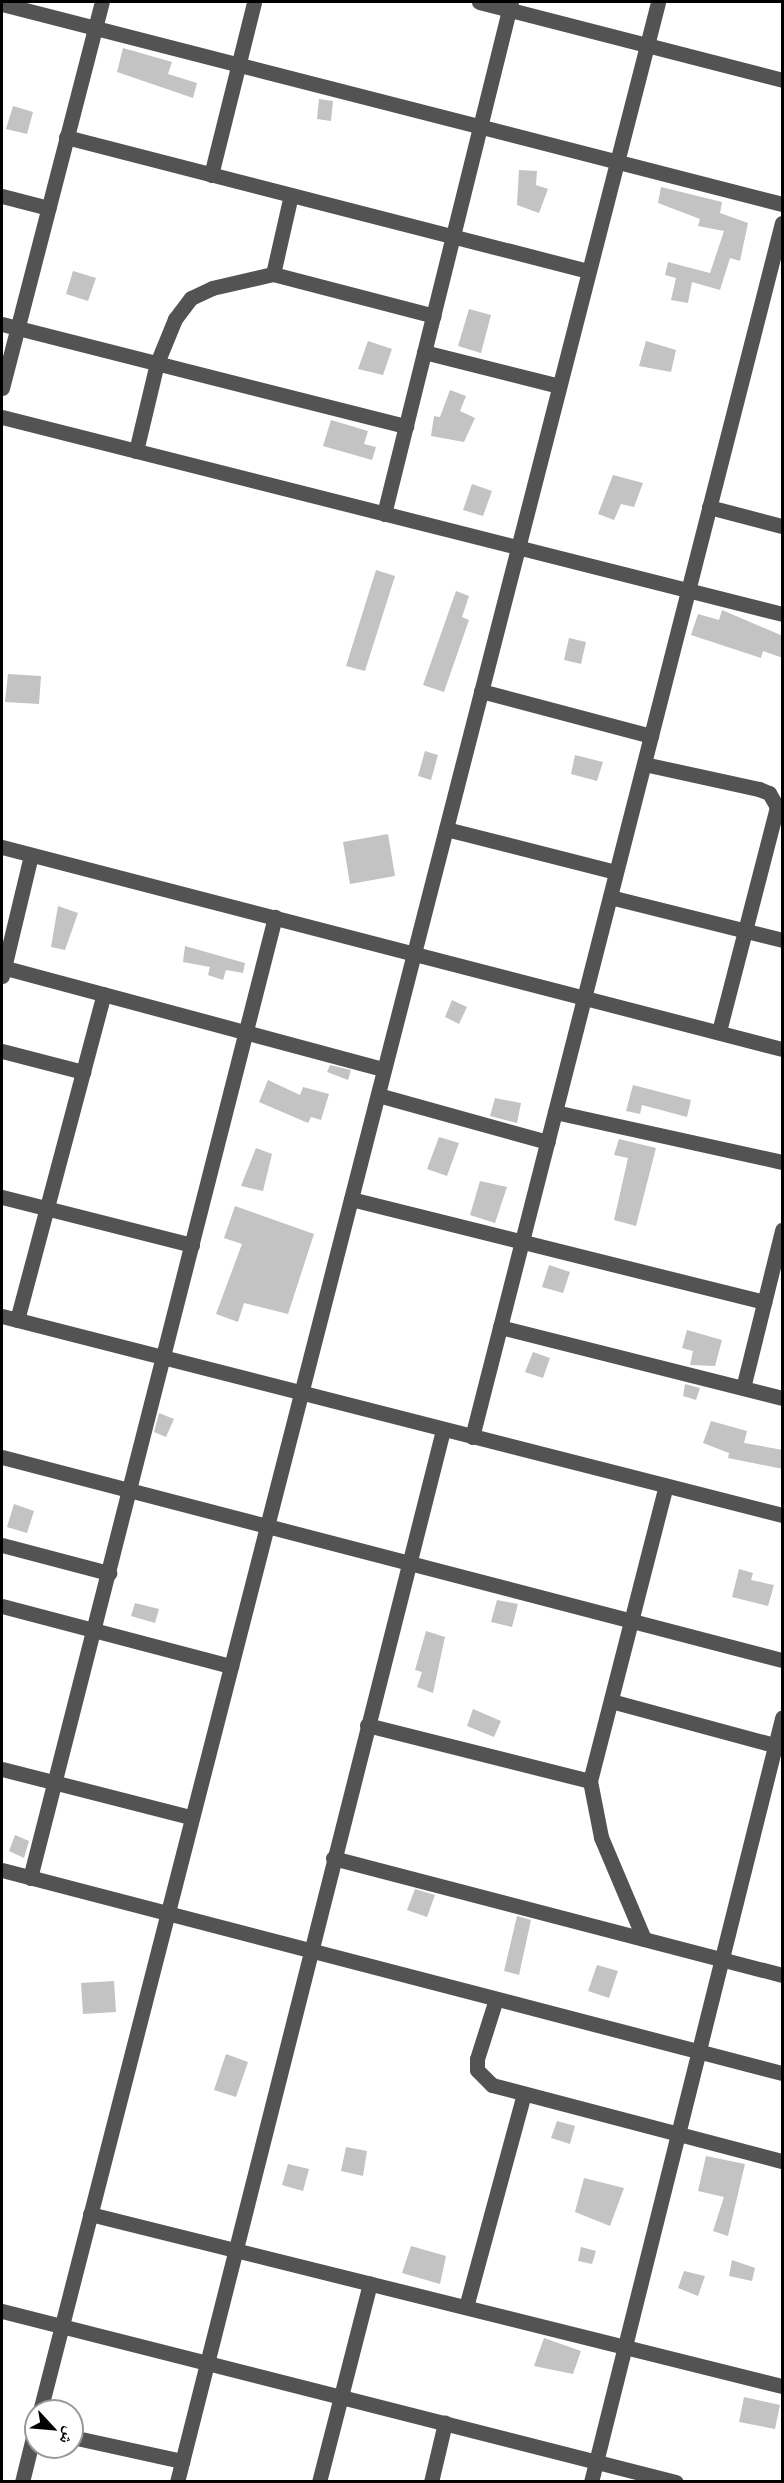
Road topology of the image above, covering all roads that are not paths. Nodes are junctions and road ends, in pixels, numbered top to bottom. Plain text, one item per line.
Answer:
1 (102, 2) edge
2 (254, 2) edge
3 (479, 2) edge
4 (658, 2) edge
5 (2, 4) edge
6 (510, 5) edge
7 (95, 28) junction
8 (647, 44) junction
9 (239, 65) junction
10 (783, 80) edge
11 (480, 127) junction
12 (66, 137) junction
13 (617, 162) junction
14 (211, 175) junction
15 (291, 195) junction
16 (2, 196) edge
17 (783, 204) edge
18 (48, 208) junction
19 (783, 222) edge
20 (452, 237) junction
21 (588, 272) junction
22 (273, 274) junction
23 (766, 282) junction
24 (783, 286) edge
25 (434, 316) junction
26 (2, 324) edge
27 (17, 328) junction
28 (424, 352) junction
29 (158, 363) junction
30 (559, 386) junction
31 (2, 388) edge
32 (2, 417) edge
33 (406, 426) junction
34 (136, 451) junction
35 (709, 507) junction
36 (384, 514) junction
37 (783, 526) edge
38 (518, 548) junction
39 (688, 591) junction
40 (783, 614) edge
41 (481, 691) junction
42 (651, 736) junction
43 (644, 764) junction
44 (446, 829) junction
45 (775, 842) edge
46 (2, 847) edge
47 (31, 855) junction
48 (616, 872) junction
49 (610, 897) junction
50 (275, 917) junction
51 (746, 931) junction
52 (783, 940) edge
53 (414, 953) junction
54 (2, 970) edge
55 (104, 994) junction
56 (584, 998) junction
57 (246, 1032) junction
58 (719, 1032) junction
59 (783, 1049) edge
60 (2, 1051) edge
61 (384, 1069) junction
62 (83, 1072) junction
63 (378, 1095) junction
64 (555, 1112) junction
65 (548, 1142) junction
66 (783, 1162) edge
67 (2, 1197) edge
68 (351, 1199) junction
69 (46, 1208) junction
70 (783, 1230) edge
71 (522, 1242) junction
72 (192, 1245) junction
73 (780, 1252) edge
74 (764, 1302) junction
75 (9, 1318) edge
76 (500, 1327) junction
77 (163, 1358) junction
78 (743, 1388) junction
79 (301, 1394) junction
80 (783, 1398) edge
81 (443, 1430) junction
82 (472, 1437) junction
83 (2, 1457) edge
84 (666, 1486) junction
85 (130, 1490) junction
86 (783, 1515) edge
87 (267, 1526) junction
88 (2, 1545) edge
89 (409, 1563) junction
90 (109, 1573) junction
91 (2, 1606) edge
92 (631, 1621) junction
93 (95, 1630) junction
94 (783, 1660) edge
95 (231, 1666) junction
96 (611, 1701) junction
97 (783, 1718) edge
98 (367, 1725) junction
99 (779, 1746) edge
100 (2, 1769) edge
101 (590, 1780) junction
102 (55, 1782) junction
103 (191, 1817) junction
104 (333, 1858) junction
105 (2, 1870) edge
106 (30, 1878) junction
107 (167, 1914) junction
108 (644, 1939) junction
109 (309, 1951) junction
110 (722, 1959) junction
111 (783, 1975) edge
112 (496, 1999) junction
113 (699, 2051) junction
114 (783, 2073) edge
115 (524, 2094) junction
116 (678, 2133) junction
117 (783, 2161) edge
118 (90, 2214) junction
119 (236, 2248) junction
120 (370, 2283) junction
121 (466, 2307) junction
122 (2, 2311) edge
123 (62, 2326) junction
124 (625, 2346) junction
125 (206, 2364) junction
126 (782, 2383) edge
127 (340, 2397) junction
128 (43, 2399) edge
129 (445, 2423) junction
130 (84, 2440) edge
131 (28, 2459) edge
132 (182, 2461) junction
133 (596, 2461) junction
134 (22, 2481) edge
135 (177, 2481) edge
136 (319, 2481) edge
137 (431, 2481) edge
138 (591, 2481) edge
139 (676, 2481) edge

1 - 7 street
2 - 9 street
3 - 6 street
4 - 8 street
5 - 7 street
6 - 8 street
6 - 11 street
7 - 9 street
7 - 12 street
8 - 10 street
8 - 13 street
9 - 11 street
9 - 14 street
11 - 13 street
11 - 20 street
12 - 14 street
12 - 18 street
13 - 17 street
13 - 21 street
14 - 15 street
15 - 20 street
15 - 22 street
16 - 18 street
18 - 27 street
19 - 23 street
20 - 21 street
20 - 25 street
21 - 30 street
22 - 25 street
22 - 29 street
23 - 24 street
23 - 35 street
25 - 28 street
26 - 27 street
27 - 29 street
27 - 31 street
28 - 30 street
28 - 33 street
29 - 33 street
29 - 34 street
30 - 38 street
32 - 34 street
33 - 36 street
34 - 36 street
35 - 37 street
35 - 39 street
36 - 38 street
38 - 39 street
38 - 41 street
39 - 40 street
39 - 42 street
41 - 42 street
41 - 44 street
42 - 43 street
43 - 45 street
43 - 48 street
44 - 48 street
44 - 53 street
45 - 51 street
46 - 47 street
47 - 50 street
47 - 54 street
48 - 49 street
49 - 51 street
49 - 56 street
50 - 53 street
50 - 57 street
51 - 52 street
51 - 58 street
53 - 56 street
53 - 61 street
54 - 55 street
55 - 57 street
55 - 62 street
56 - 58 street
56 - 64 street
57 - 61 street
57 - 72 street
58 - 59 street
60 - 62 street
61 - 63 street
62 - 69 street
63 - 65 street
63 - 68 street
64 - 65 street
64 - 66 street
65 - 71 street
67 - 69 street
68 - 71 street
68 - 79 street
69 - 72 street
69 - 75 street
70 - 73 street
71 - 74 street
71 - 76 street
72 - 77 street
73 - 74 street
74 - 78 street
75 - 77 street
76 - 78 street
76 - 82 street
77 - 79 street
77 - 85 street
78 - 80 street
79 - 81 street
79 - 87 street
81 - 82 street
81 - 89 street
82 - 84 street
83 - 85 street
84 - 86 street
84 - 92 street
85 - 87 street
85 - 90 street
87 - 89 street
87 - 95 street
88 - 90 street
89 - 92 street
89 - 98 street
90 - 93 street
91 - 93 street
92 - 94 street
92 - 96 street
93 - 95 street
93 - 102 street
95 - 103 street
96 - 99 street
96 - 101 street
97 - 99 street
98 - 101 street
98 - 104 street
99 - 110 street
100 - 102 street
101 - 108 street
102 - 103 street
102 - 106 street
103 - 107 street
104 - 108 street
104 - 109 street
105 - 106 street
106 - 107 street
107 - 109 street
107 - 118 street
108 - 110 street
109 - 112 street
109 - 119 street
110 - 111 street
110 - 113 street
112 - 113 street
112 - 115 street
113 - 114 street
113 - 116 street
115 - 116 street
115 - 121 street
116 - 117 street
116 - 124 street
118 - 119 street
118 - 123 street
119 - 120 street
119 - 125 street
120 - 121 street
120 - 127 street
121 - 124 street
122 - 123 street
123 - 125 street
123 - 128 street
124 - 126 street
124 - 133 street
125 - 127 street
125 - 132 street
127 - 129 street
127 - 136 street
129 - 133 street
129 - 137 street
130 - 132 street
131 - 134 street
132 - 135 street
133 - 138 street
133 - 139 street

